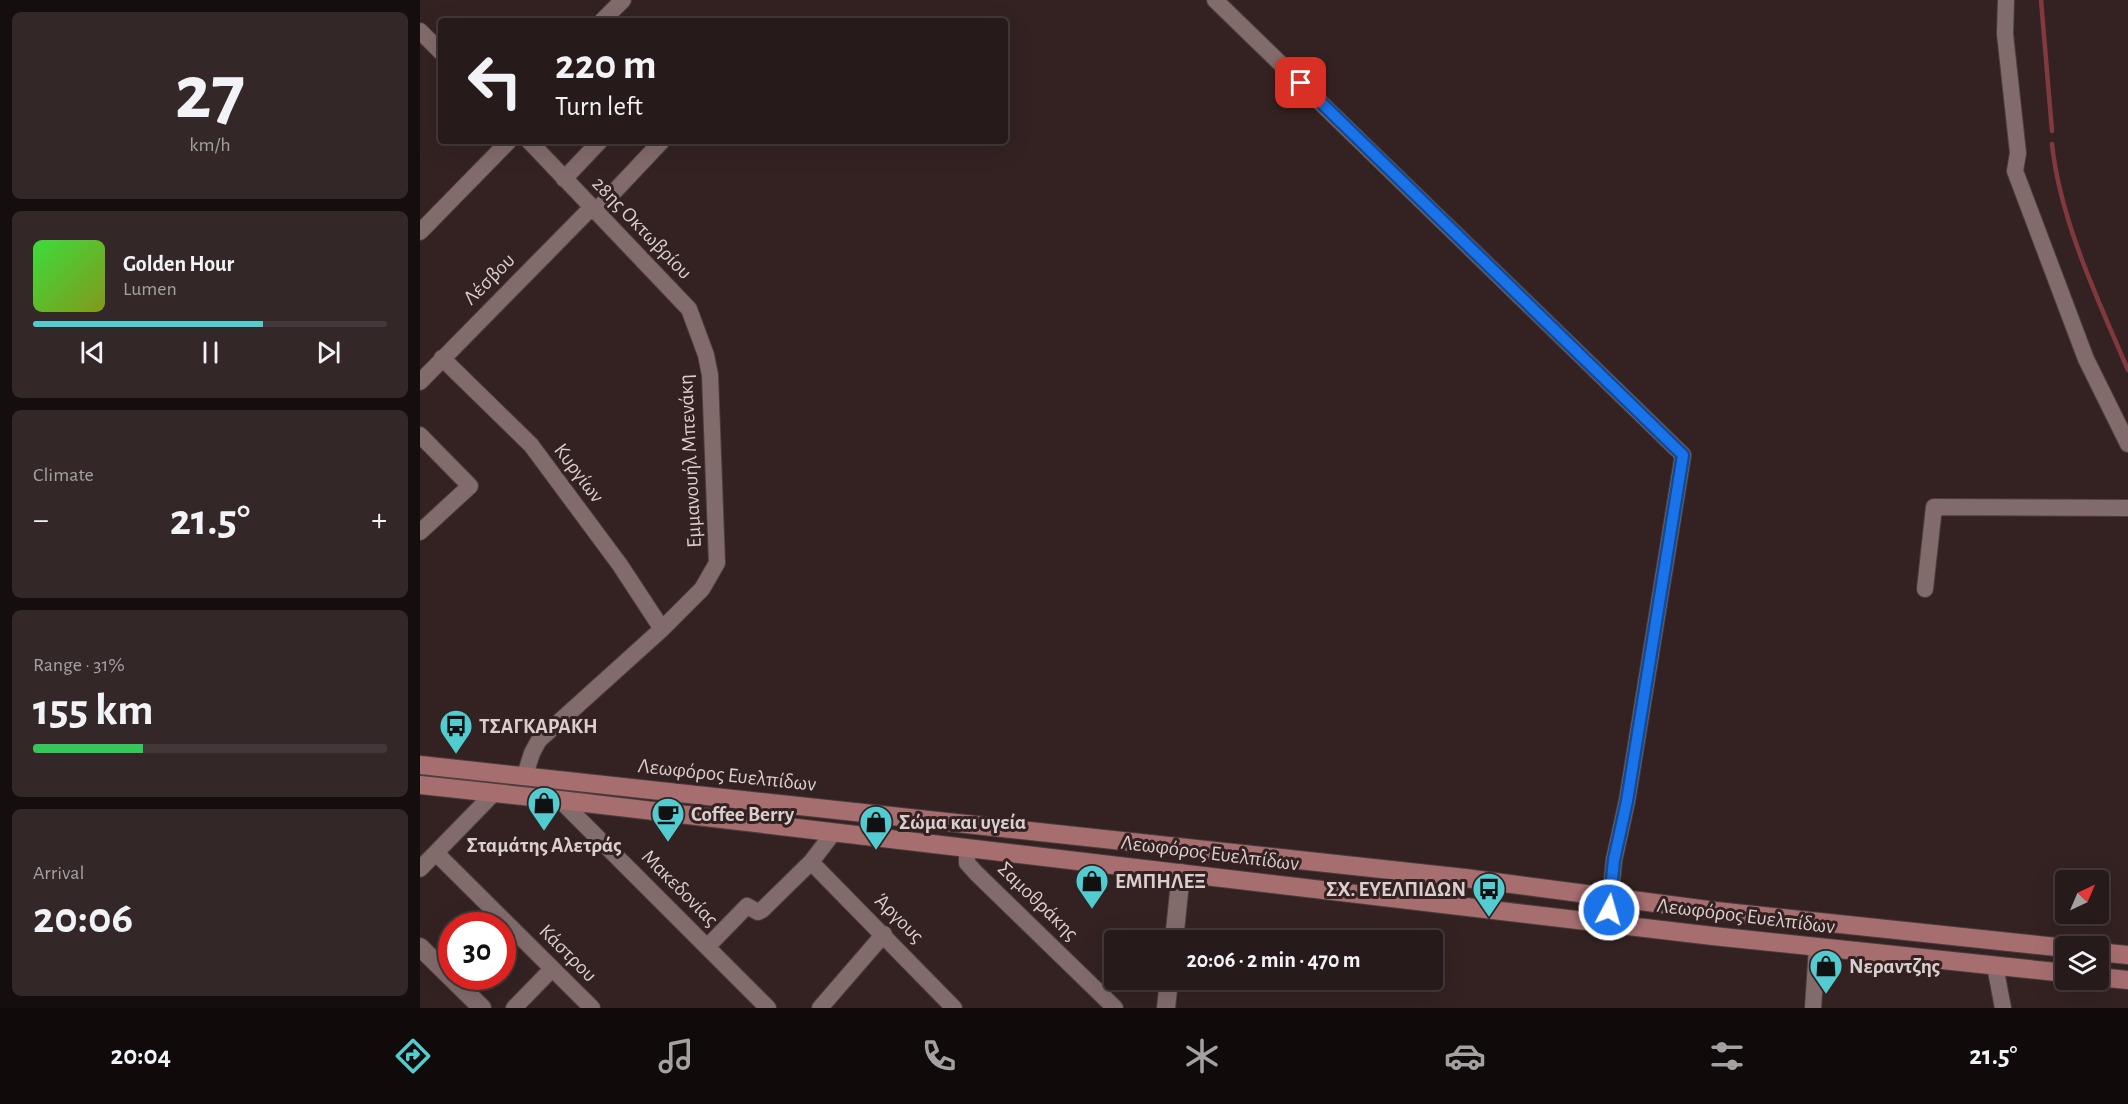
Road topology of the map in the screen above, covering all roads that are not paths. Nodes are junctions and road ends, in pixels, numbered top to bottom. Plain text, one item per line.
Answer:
1 (623, 0) edge
2 (1215, 0) edge
3 (2006, 0) edge
4 (605, 18) edge
5 (420, 30) edge
6 (438, 49) edge
7 (506, 144) edge
8 (534, 144) edge
9 (597, 144) edge
10 (659, 144) edge
11 (564, 179) junction
12 (593, 210) junction
13 (420, 232) edge
14 (706, 355) joint
15 (442, 358) junction
16 (420, 382) edge
17 (420, 435) edge
18 (2128, 444) edge
19 (2128, 508) edge
20 (420, 532) edge
21 (1925, 589) dead end
22 (662, 629) junction
23 (420, 765) edge
24 (525, 776) junction
25 (420, 786) edge
26 (494, 793) junction
27 (560, 800) junction
28 (834, 832) junction
29 (967, 848) junction
30 (436, 853) junction
31 (811, 862) junction
32 (420, 869) edge
33 (1181, 873) junction
34 (1610, 898) junction
35 (1608, 923) junction
36 (1174, 930) edge
37 (884, 934) junction
38 (420, 947) edge
39 (707, 947) junction
40 (1816, 947) junction
41 (2055, 947) edge
42 (2109, 953) edge
43 (2128, 955) edge
44 (1995, 966) junction
45 (552, 969) junction
46 (2055, 973) edge
47 (2109, 978) edge
48 (2128, 980) edge
49 (1168, 990) edge
50 (482, 1008) edge
51 (514, 1008) edge
52 (592, 1008) edge
53 (768, 1008) edge
54 (820, 1008) edge
55 (954, 1008) edge
56 (1115, 1008) edge
57 (1166, 1008) edge
58 (1813, 1008) edge
59 (2003, 1008) edge

1 - 4 street
2 - 34 street
3 - 18 street
5 - 6 street
7 - 13 street
8 - 11 street, 28ης Οκτωβρίου
9 - 11 street
10 - 12 street, Λέσβου
11 - 12 street, 28ης Οκτωβρίου
12 - 14 street, 28ης Οκτωβρίου
12 - 15 street, Λέσβου
14 - 22 street, Εμμανουήλ Μπενάκη
15 - 16 street, Λέσβου
15 - 22 street, Κυργίων
17 - 20 street
19 - 21 street
22 - 24 street, Εμμανουήλ Μπενάκη
23 - 24 main road, Λεωφόρος Ευελπίδων
24 - 34 main road, Λεωφόρος Ευελπίδων
25 - 26 main road, Λεωφόρος Ευελπίδων
26 - 27 main road, Λεωφόρος Ευελπίδων
26 - 30 street
27 - 28 main road, Λεωφόρος Ευελπίδων
27 - 39 street, Μακεδονίας
28 - 29 main road, Λεωφόρος Ευελπίδων
28 - 31 street
29 - 33 main road, Λεωφόρος Ευελπίδων
29 - 56 street, Σαμοθράκης
30 - 32 street
30 - 45 street, Κάστρου
31 - 37 street, Άργους
31 - 39 street
33 - 35 main road, Λεωφόρος Ευελπίδων
33 - 36 street
34 - 35 street
34 - 41 main road, Λεωφόρος Ευελπίδων
35 - 40 main road, Λεωφόρος Ευελπίδων
37 - 54 street
37 - 55 street, Άργους
38 - 50 street
39 - 53 street, Μακεδονίας
40 - 44 main road, Λεωφόρος Ευελπίδων
40 - 58 street
42 - 43 main road
44 - 46 main road, Λεωφόρος Ευελπίδων
44 - 59 street
45 - 51 street
45 - 52 street, Κάστρου
47 - 48 main road
49 - 57 street

